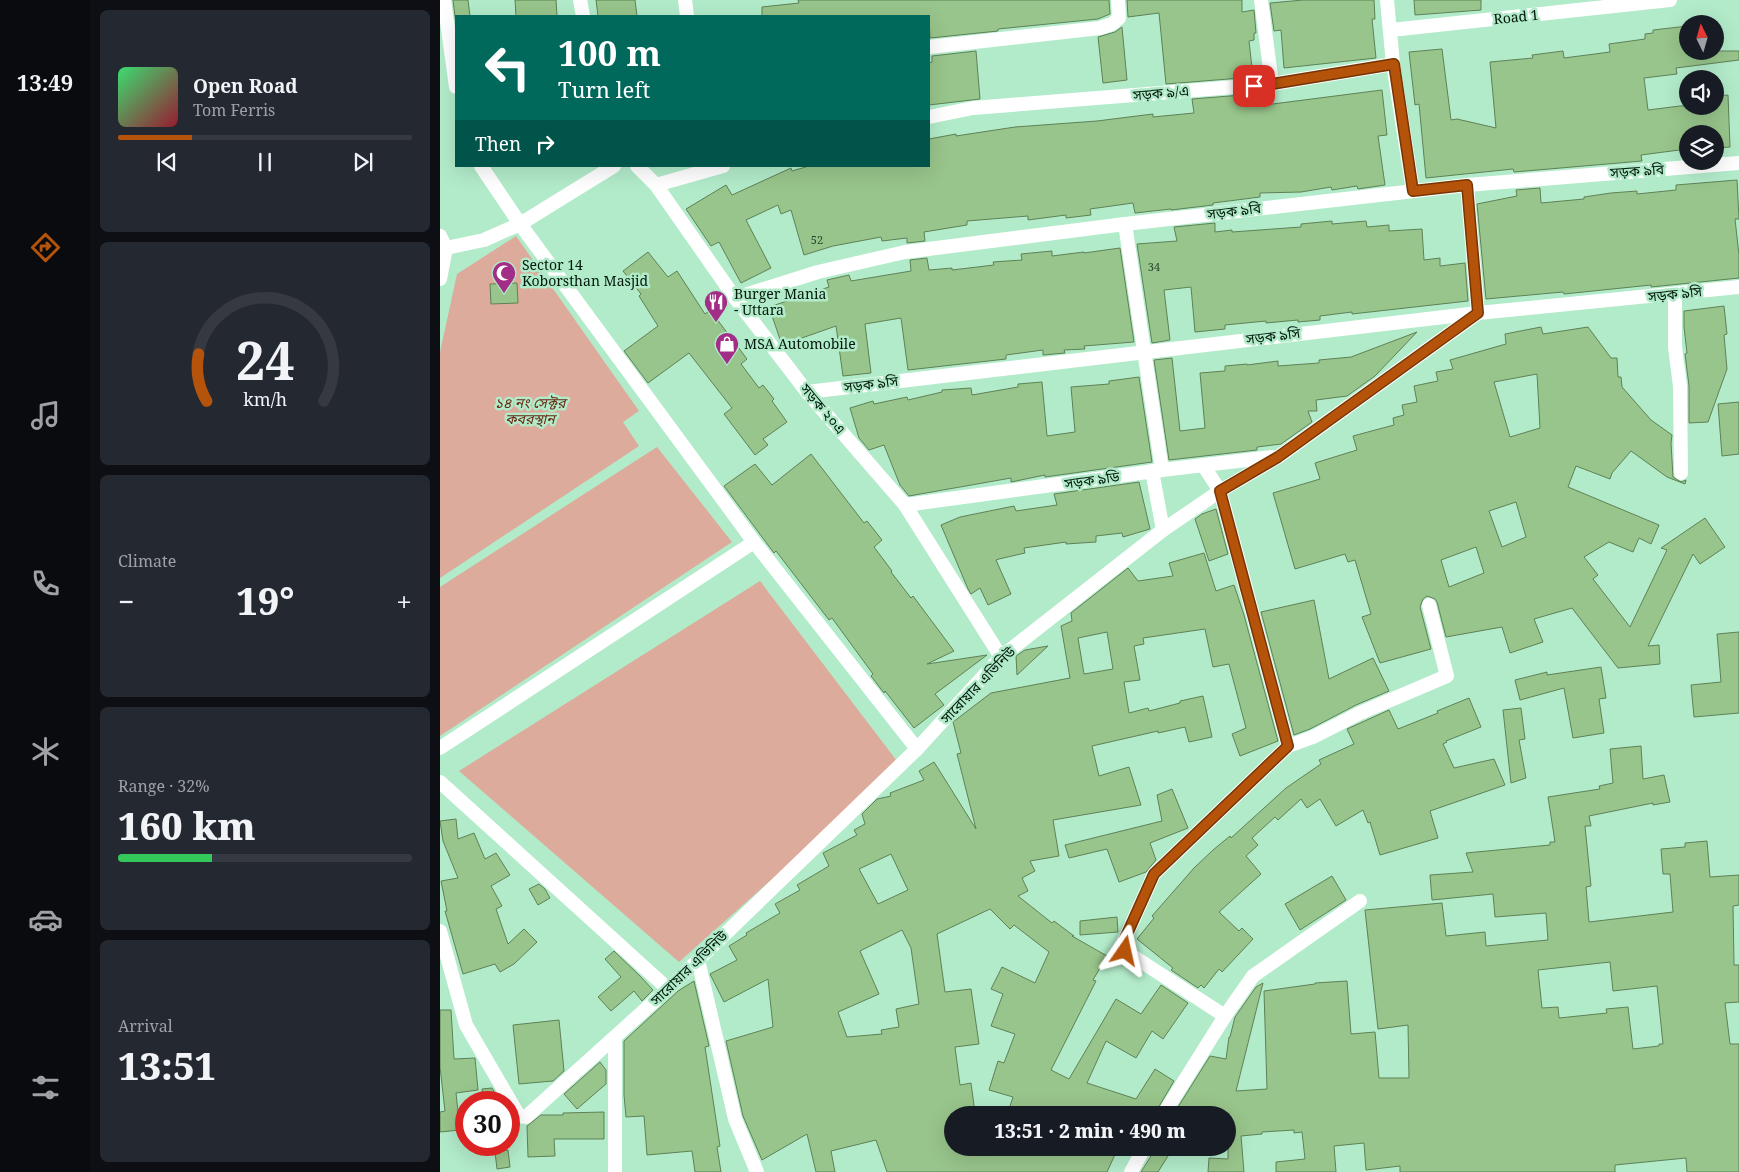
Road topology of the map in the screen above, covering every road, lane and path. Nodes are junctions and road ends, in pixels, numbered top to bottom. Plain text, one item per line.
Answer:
1 (444, 0) edge
2 (580, 0) edge
3 (685, 0) edge
4 (1118, 0) edge
5 (1261, 0) edge
6 (1387, 0) edge
7 (1670, 0) edge
8 (583, 15) edge
9 (687, 15) edge
10 (1390, 30) junction
11 (930, 46) edge
12 (446, 62) edge
13 (1394, 64) junction
14 (455, 84) edge
15 (1272, 84) junction
16 (930, 117) edge
17 (1739, 163) edge
18 (482, 167) edge
19 (612, 167) edge
20 (638, 167) edge
21 (719, 167) edge
22 (656, 185) junction
23 (1467, 185) junction
24 (1413, 191) junction
25 (520, 224) junction
26 (1125, 224) junction
27 (443, 250) edge
28 (440, 279) edge
29 (1739, 287) edge
30 (1675, 294) junction
31 (735, 298) junction
32 (1478, 313) junction
33 (1144, 351) junction
34 (807, 392) junction
35 (1278, 457) junction
36 (1203, 465) junction
37 (1157, 471) junction
38 (1681, 474) dead end
39 (1220, 491) junction
40 (906, 505) junction
41 (1163, 530) junction
42 (754, 542) junction
43 (1428, 605) dead end
44 (1001, 656) junction
45 (1288, 746) junction
46 (440, 748) edge
47 (917, 749) junction
48 (440, 782) edge
49 (1360, 902) dead end
50 (440, 931) edge
51 (698, 960) junction
52 (668, 988) junction
53 (1225, 1016) junction
54 (615, 1038) junction
55 (1169, 1106) edge
56 (1140, 1156) edge
57 (614, 1172) edge
58 (757, 1172) edge
59 (1131, 1172) edge

1 - 12 street
2 - 8 street
3 - 9 street
4 - 11 street
5 - 15 street
6 - 10 street
7 - 10 street, Road 1
10 - 13 street
12 - 14 street
13 - 15 street, সড়ক ৯/এ
13 - 24 street
15 - 16 street, সড়ক ৯/এ
17 - 23 street, সড়ক ৯বি
18 - 25 street
19 - 25 street
20 - 22 street, সড়ক ২০এ
21 - 22 street
22 - 31 street, সড়ক ২০এ
23 - 24 street, সড়ক ৯বি
23 - 32 street
24 - 26 street, সড়ক ৯বি
25 - 27 street
25 - 42 street
26 - 31 street, সড়ক ৯বি
26 - 33 street
27 - 28 street
29 - 30 street, সড়ক ৯সি
30 - 32 street, সড়ক ৯সি
30 - 38 street
31 - 34 street, সড়ক ২০এ
32 - 33 street, সড়ক ৯সি
32 - 35 street, সারোয়ার এভিনিউ
33 - 34 street, সড়ক ৯সি
33 - 37 street
34 - 40 street, সড়ক ২০এ
35 - 36 street, সড়ক ৯ডি
35 - 39 street, সারোয়ার এভিনিউ
36 - 37 street, সড়ক ৯ডি
36 - 39 street
37 - 40 street, সড়ক ৯ডি
37 - 41 street
39 - 41 street, সারোয়ার এভিনিউ
39 - 45 street
40 - 44 street, সড়ক ২০এ
41 - 44 street, সারোয়ার এভিনিউ
42 - 46 street
42 - 47 street
43 - 45 street
44 - 47 street, সারোয়ার এভিনিউ
45 - 53 street
47 - 51 street, সারোয়ার এভিনিউ
48 - 52 street
49 - 53 street
50 - 54 street, সারোয়ার এভিনিউ
51 - 52 street, সারোয়ার এভিনিউ
51 - 58 street
52 - 54 street, সারোয়ার এভিনিউ
53 - 55 street
54 - 57 street
56 - 59 street

